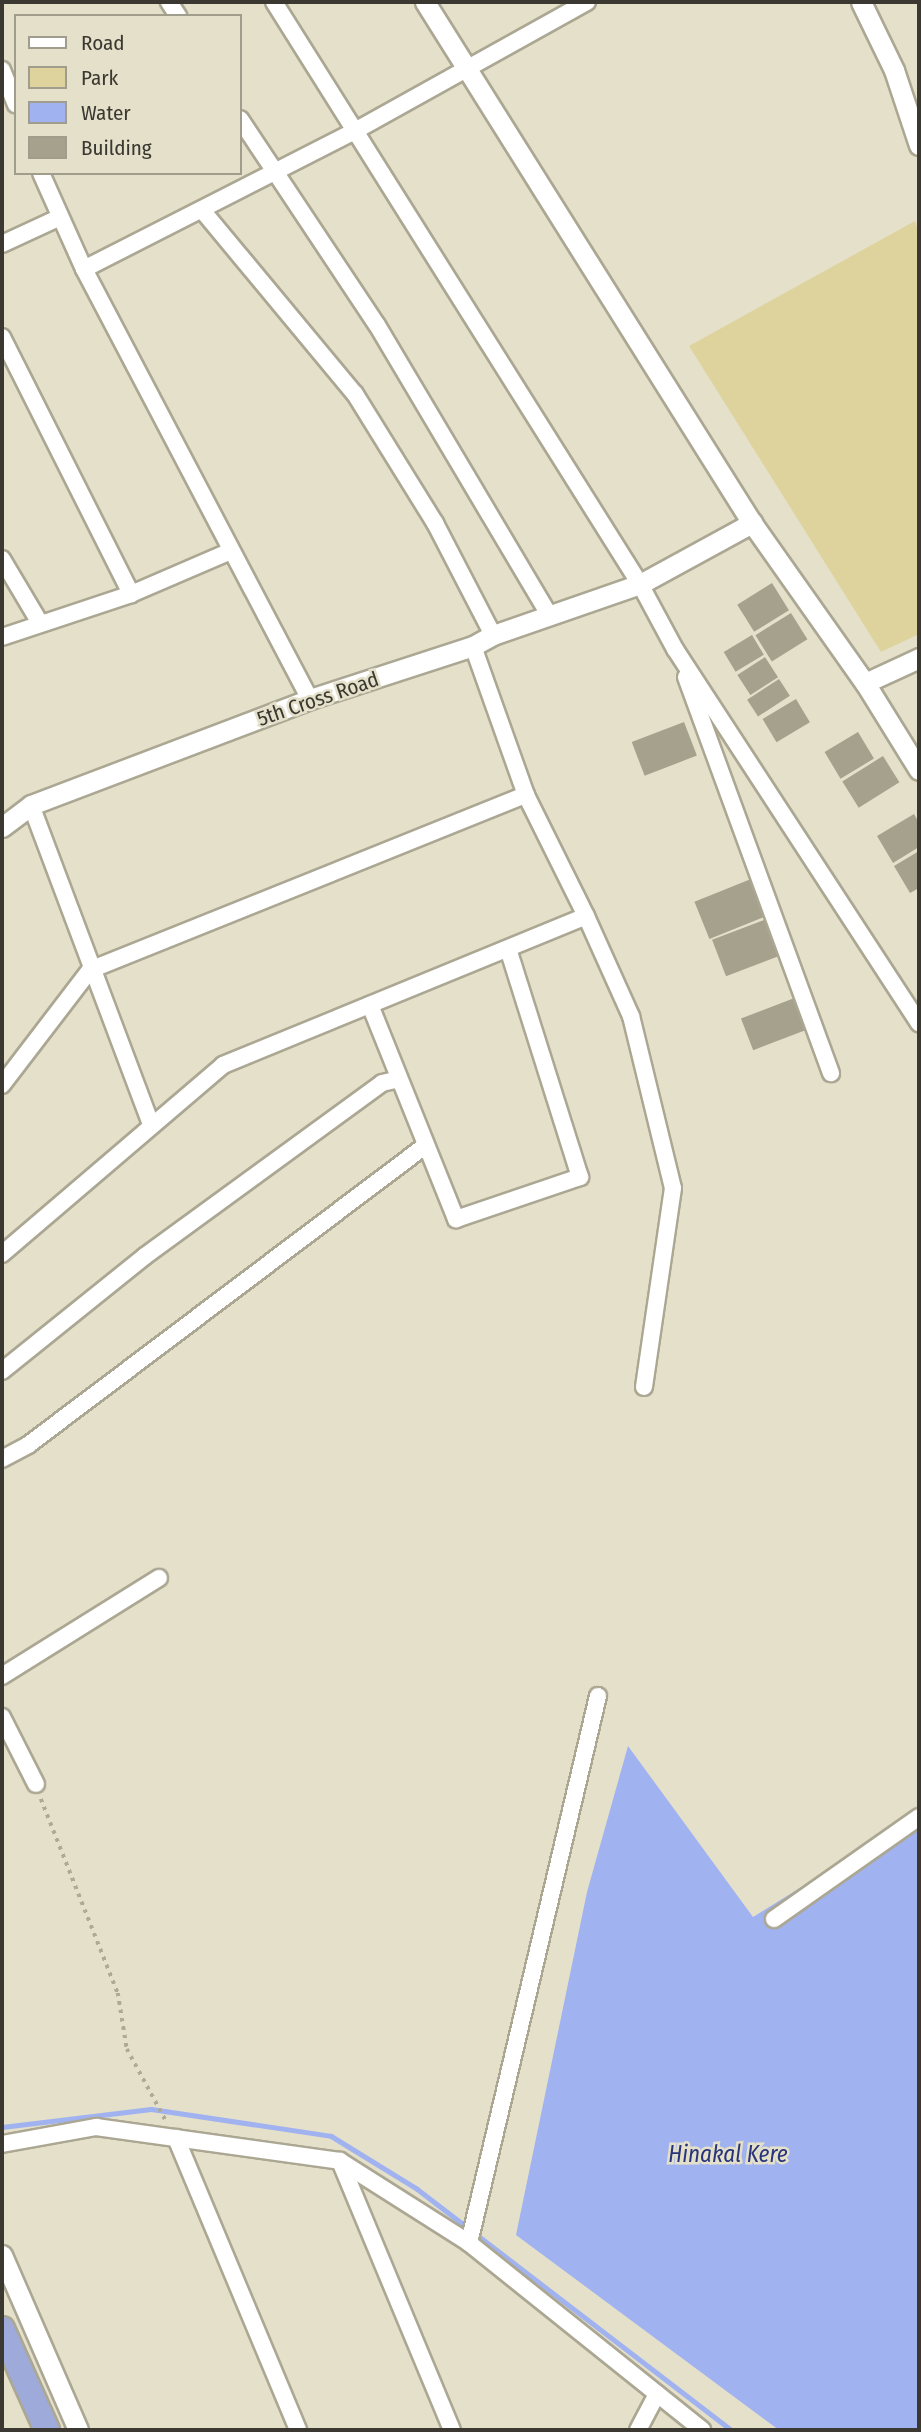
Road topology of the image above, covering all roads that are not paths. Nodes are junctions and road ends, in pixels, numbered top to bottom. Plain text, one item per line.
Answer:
1 (274, 2) edge
2 (425, 2) edge
3 (587, 2) edge
4 (861, 2) edge
5 (2, 71) edge
6 (466, 71) junction
7 (10, 100) edge
8 (242, 122) edge
9 (353, 132) junction
10 (919, 145) edge
11 (273, 174) junction
12 (42, 175) edge
13 (202, 210) junction
14 (58, 218) junction
15 (2, 244) edge
16 (83, 269) junction
17 (2, 337) edge
18 (752, 523) junction
19 (230, 551) junction
20 (2, 559) edge
21 (640, 584) junction
22 (131, 594) junction
23 (549, 615) junction
24 (40, 623) junction
25 (493, 635) junction
26 (2, 637) edge
27 (472, 646) junction
28 (675, 649) junction
29 (919, 658) edge
30 (865, 683) junction
31 (310, 699) junction
32 (919, 770) edge
33 (526, 795) junction
34 (32, 805) junction
35 (2, 827) edge
36 (586, 916) junction
37 (508, 950) junction
38 (90, 970) junction
39 (370, 1006) junction
40 (919, 1024) edge
41 (831, 1073) dead end
42 (399, 1079) junction
43 (2, 1085) edge
44 (151, 1125) junction
45 (425, 1146) junction
46 (2, 1254) edge
47 (2, 1371) edge
48 (644, 1387) dead end
49 (2, 1459) edge
50 (159, 1578) dead end
51 (2, 1676) edge
52 (598, 1696) dead end
53 (2, 1717) edge
54 (36, 1784) road end
55 (919, 1817) edge
56 (774, 1919) dead end
57 (176, 2138) junction
58 (2, 2144) edge
59 (340, 2161) junction
60 (469, 2243) junction
61 (2, 2255) edge
62 (2, 2329) edge
63 (657, 2394) junction
64 (47, 2430) edge
65 (78, 2430) edge
66 (298, 2430) edge
67 (452, 2430) edge
68 (638, 2430) edge
69 (702, 2430) edge

1 - 9 street
2 - 6 street
3 - 6 street
4 - 10 street
5 - 7 street
6 - 9 street
6 - 18 street
8 - 11 street
9 - 11 street
9 - 21 street
11 - 13 street
11 - 23 street
12 - 14 street
13 - 16 street
13 - 25 street
14 - 15 street
14 - 16 street
16 - 19 street
17 - 22 street
18 - 21 street, 5th Cross Road
18 - 30 street
19 - 22 street
19 - 31 street
20 - 24 street
21 - 23 street, 5th Cross Road
21 - 28 street
22 - 24 street
23 - 25 street, 5th Cross Road
24 - 26 street
25 - 27 street, 5th Cross Road
27 - 31 street, 5th Cross Road
27 - 33 street
28 - 40 street
28 - 41 street
29 - 30 street
30 - 32 street
31 - 34 street, 5th Cross Road
33 - 36 street
33 - 38 street
34 - 35 street, 5th Cross Road
34 - 38 street
36 - 37 street
36 - 48 street
37 - 39 street
37 - 45 street
38 - 43 street
38 - 44 street
39 - 42 street
39 - 44 street
42 - 45 street
42 - 47 street
44 - 46 street
45 - 49 street
50 - 51 street
52 - 60 street
53 - 54 street
55 - 56 street
57 - 58 street
57 - 59 street
57 - 66 street
59 - 60 street
59 - 67 street
60 - 63 street
61 - 65 street
62 - 64 highway
63 - 68 street
63 - 69 street

